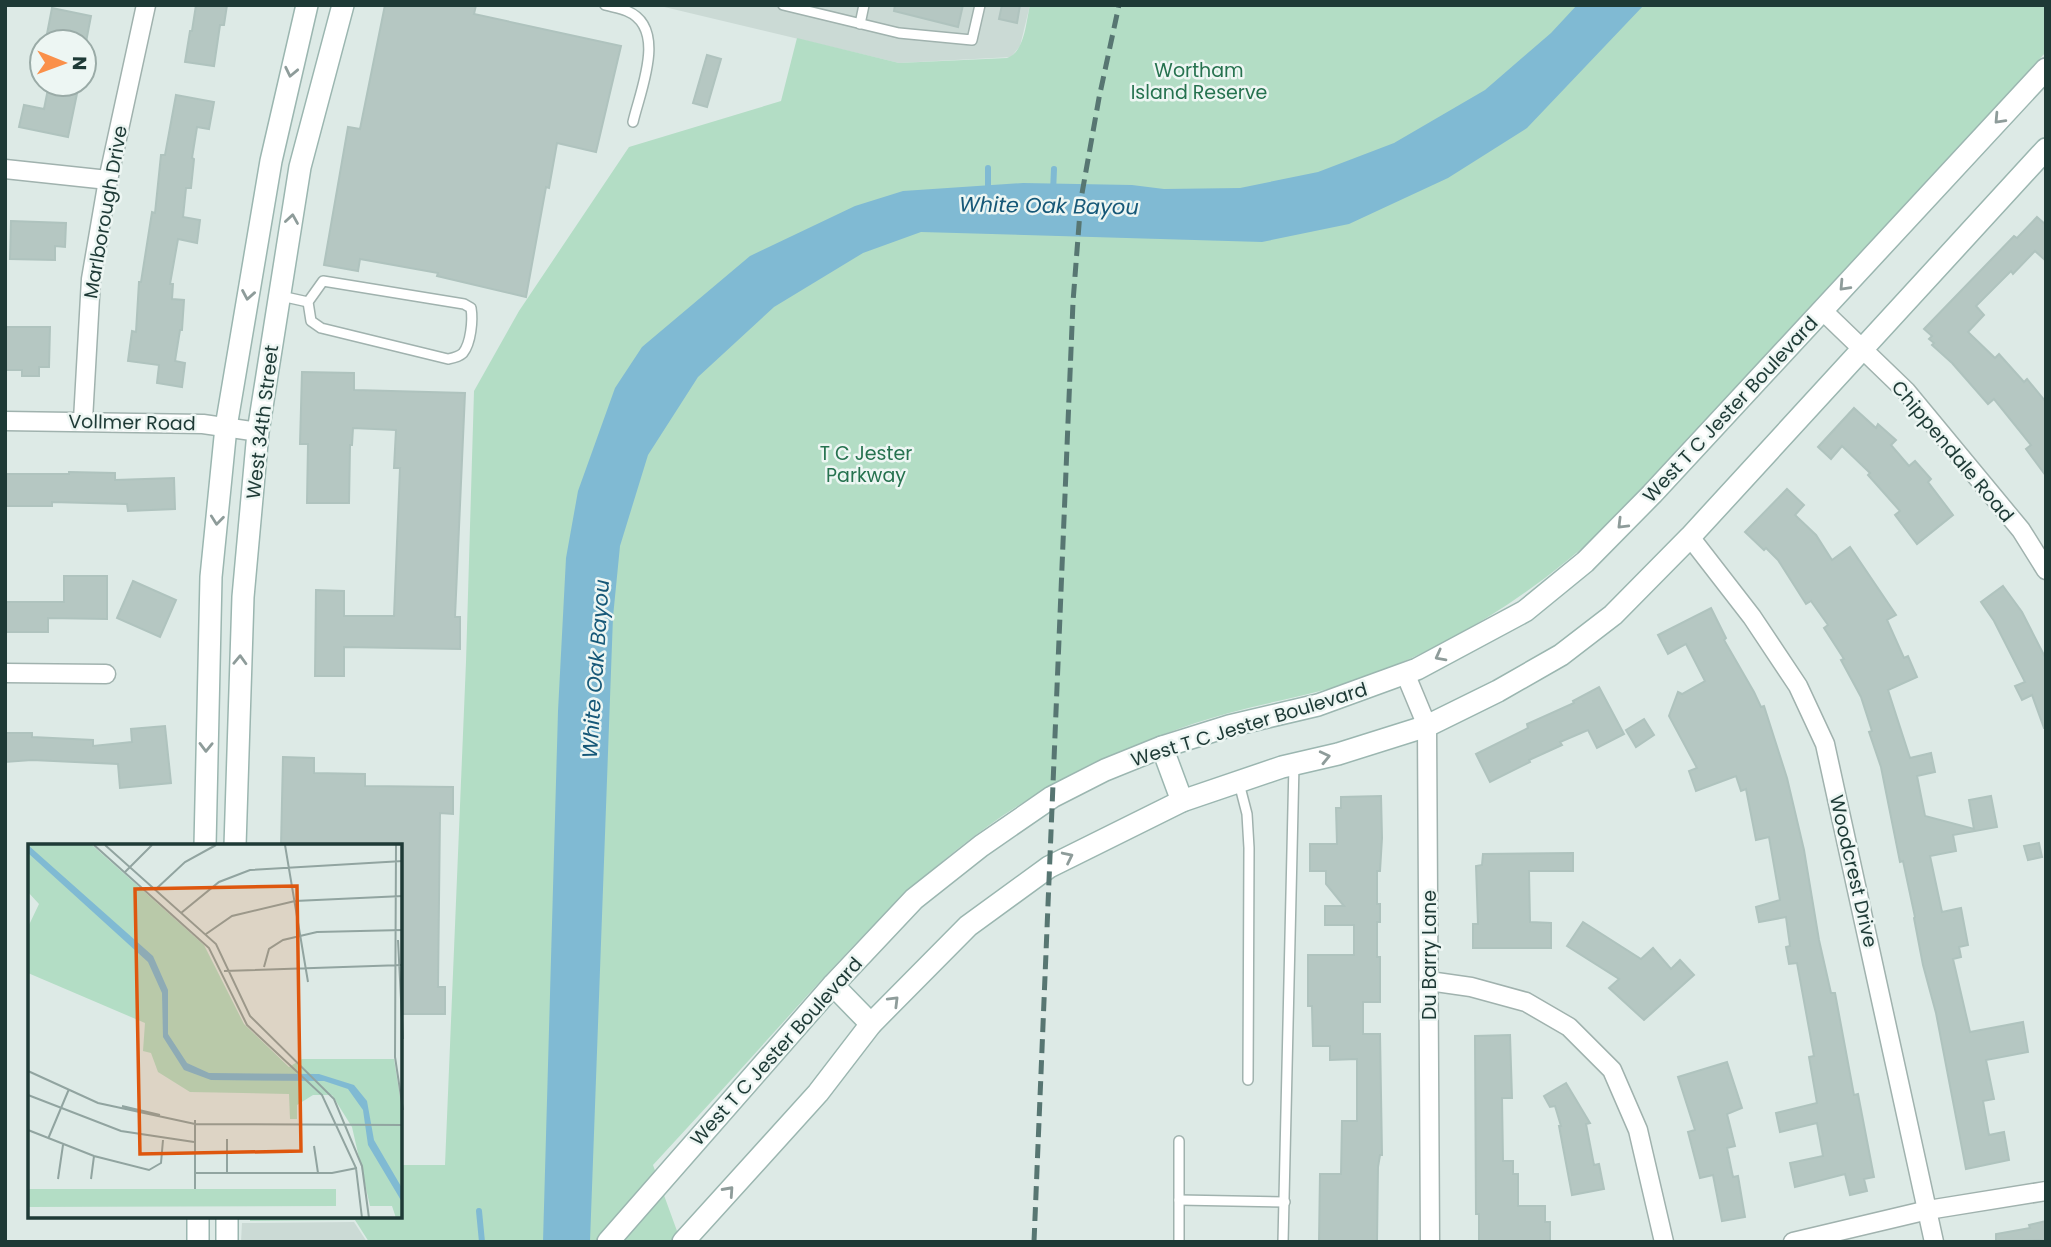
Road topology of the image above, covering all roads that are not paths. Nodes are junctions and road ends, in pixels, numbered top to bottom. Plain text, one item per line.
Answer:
1 (146, 5) edge
2 (307, 5) edge
3 (343, 5) edge
4 (606, 5) edge
5 (783, 5) edge
6 (825, 5) edge
7 (864, 5) edge
8 (980, 5) edge
9 (827, 16) junction
10 (860, 24) junction
11 (2046, 69) edge
12 (632, 122) dead end
13 (2044, 153) edge
14 (271, 161) junction
15 (300, 167) junction
16 (5, 169) edge
17 (108, 180) junction
18 (279, 296) junction
19 (308, 302) junction
20 (1822, 310) junction
21 (1862, 350) junction
22 (83, 420) junction
23 (5, 421) edge
24 (226, 427) junction
25 (258, 432) junction
26 (1690, 537) junction
27 (2046, 570) edge
28 (5, 673) edge
29 (1405, 673) junction
30 (106, 674) dead end
31 (1427, 726) junction
32 (1161, 747) junction
33 (1294, 764) junction
34 (1239, 782) junction
35 (1182, 800) junction
36 (205, 844) edge
37 (235, 844) edge
38 (1429, 981) junction
39 (833, 985) junction
40 (871, 1024) junction
41 (1248, 1080) dead end
42 (1179, 1141) dead end
43 (2046, 1191) edge
44 (1179, 1200) junction
45 (1285, 1202) junction
46 (1928, 1210) junction
47 (198, 1219) edge
48 (227, 1219) edge
49 (198, 1242) edge
50 (227, 1242) edge
51 (608, 1242) edge
52 (683, 1242) edge
53 (1179, 1242) edge
54 (1283, 1242) edge
55 (1430, 1242) edge
56 (1664, 1242) edge
57 (1793, 1242) edge
58 (1934, 1242) edge

1 - 17 street, Marlborough Drive
2 -> 14 main road, West 34th Street
3 - 15 main road, West 34th Street
4 - 12 lane
5 - 9 lane
6 - 9 lane
7 - 10 lane
8 - 10 lane
9 - 10 lane
11 -> 20 main road, West T C Jester Boulevard
13 - 21 main road
14 - 15 main road
14 -> 24 main road, West 34th Street
18 -> 15 main road, West 34th Street
16 - 17 street
17 - 22 street, Marlborough Drive
18 - 19 lane
18 - 25 main road, West 34th Street
19 - 19 lane
20 - 21 street, Chippendale Road
20 -> 29 main road, West T C Jester Boulevard
21 - 26 main road
21 - 27 street, Chippendale Road
22 - 23 street, Vollmer Road
22 - 24 street, Vollmer Road
24 - 25 street, Vollmer Road
24 -> 36 main road, West 34th Street
37 -> 25 main road, West 34th Street
26 - 31 main road
26 - 46 street, Woodcrest Drive
28 - 30 street
29 - 31 street, Du Barry Lane
29 - 32 main road, West T C Jester Boulevard
33 -> 31 main road
31 - 38 street, Du Barry Lane
32 - 35 main road
32 - 39 main road, West T C Jester Boulevard
33 - 34 main road
33 - 45 lane
34 - 35 main road
34 - 41 lane
40 -> 35 main road
38 - 55 street, Du Barry Lane
38 - 56 street
39 - 40 main road
39 - 51 main road, West T C Jester Boulevard
52 -> 40 main road
42 - 44 lane
43 - 46 street
44 - 45 lane
44 - 53 lane
45 - 54 lane
46 - 57 street
46 - 58 street, Woodcrest Drive
47 - 49 main road
48 - 50 main road

